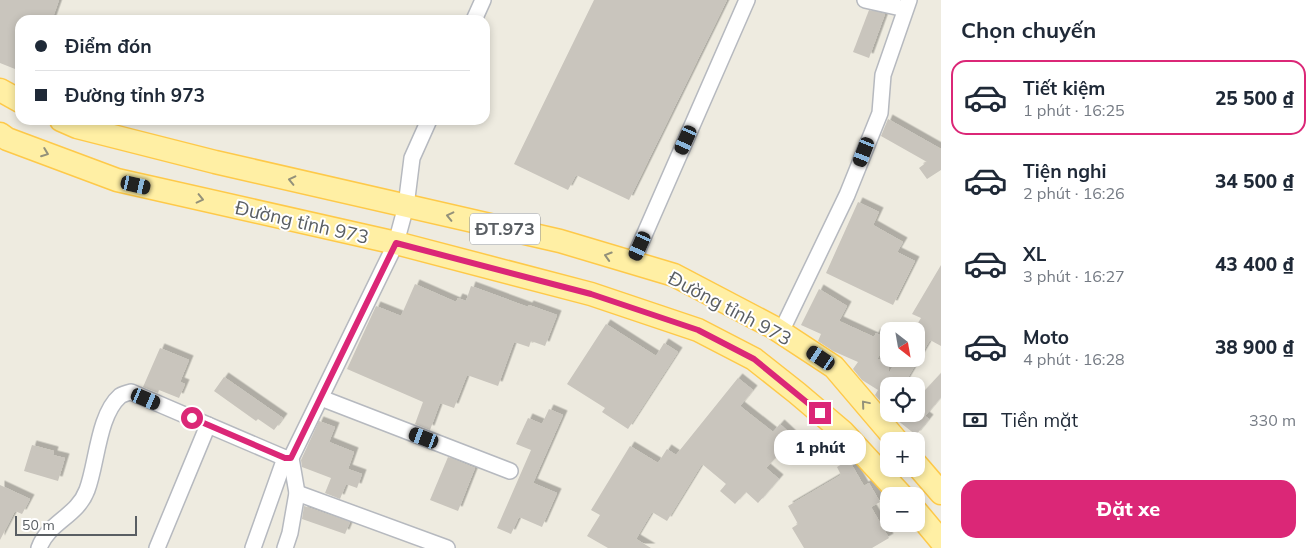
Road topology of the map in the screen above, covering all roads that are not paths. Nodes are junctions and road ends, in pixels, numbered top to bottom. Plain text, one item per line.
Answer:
1 (483, 0) edge
2 (747, 0) edge
3 (865, 0) edge
4 (905, 4) edge
5 (476, 15) edge
6 (0, 90) edge
7 (15, 98) edge
8 (71, 125) edge
9 (427, 125) edge
10 (0, 134) edge
11 (406, 206) junction
12 (396, 243) junction
13 (632, 263) junction
14 (781, 332) junction
15 (321, 398) junction
16 (208, 425) junction
17 (889, 432) edge
18 (288, 458) junction
19 (510, 471) dead end
20 (925, 474) edge
21 (894, 487) edge
22 (297, 493) junction
23 (941, 493) edge
24 (925, 522) edge
25 (941, 541) edge
26 (39, 548) edge
27 (157, 548) edge
28 (253, 548) edge
29 (285, 548) edge
30 (447, 548) edge

1 - 5 street
2 - 13 street
3 - 4 street
4 - 14 street
6 - 7 main road
11 -> 8 main road, Đường tỉnh 973 / ĐT.973
9 - 11 street
10 -> 12 main road, Đường tỉnh 973 / ĐT.973
11 - 12 street
13 -> 11 main road, Đường tỉnh 973 / ĐT.973
12 - 15 street
12 - 21 main road, Đường tỉnh 973 / ĐT.973
13 - 14 main road, Đường tỉnh 973 / ĐT.973
17 -> 14 main road, Đường tỉnh 973 / ĐT.973
15 - 18 street
15 - 19 street
16 - 18 street
16 - 26 street
16 - 27 street
18 - 22 street
18 - 28 street
20 - 23 main road
22 - 29 street
22 - 30 street
24 - 25 main road

